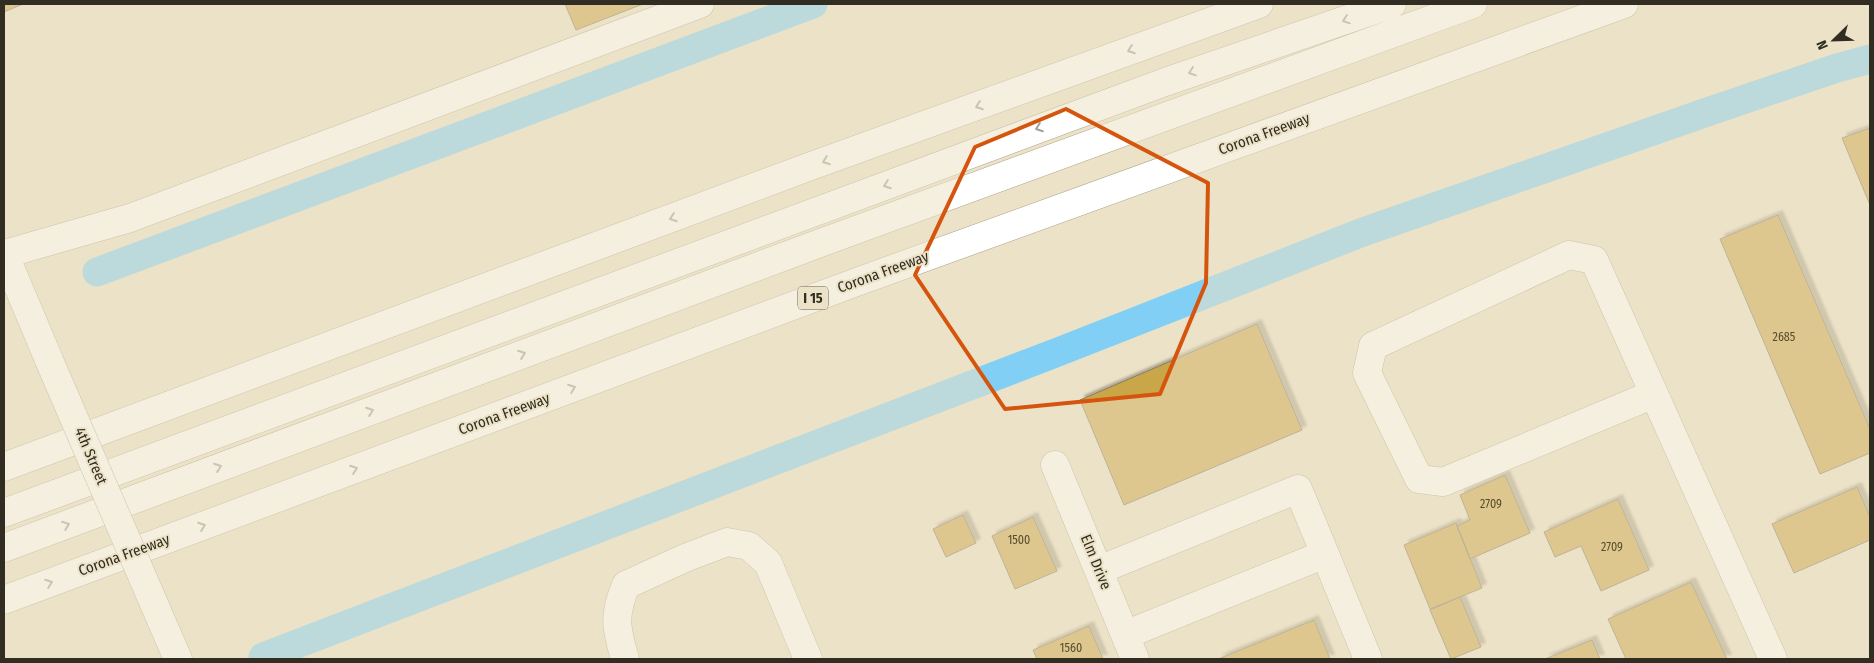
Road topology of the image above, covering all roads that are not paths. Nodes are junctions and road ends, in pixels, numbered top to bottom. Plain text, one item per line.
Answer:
1 (700, 4) edge
2 (1259, 4) edge
3 (1392, 4) edge
4 (1473, 4) edge
5 (1571, 4) edge
6 (1624, 4) edge
7 (1475, 58) junction
8 (6, 258) edge
9 (1654, 394) junction
10 (1055, 465) dead end
11 (4, 467) edge
12 (4, 513) edge
13 (4, 548) edge
14 (1325, 554) junction
15 (1099, 570) junction
16 (4, 600) edge
17 (1130, 647) edge
18 (178, 659) edge
19 (625, 659) edge
20 (808, 659) edge
21 (1368, 659) edge
22 (1773, 659) edge

1 - 8 main road
2 -> 11 main road
3 -> 12 main road
13 -> 4 main road
5 - 7 main road
6 - 7 main road, Corona Freeway / I 15
16 -> 7 main road, Corona Freeway / I 15
8 - 18 main road, 4th Street, bridge
9 - 9 main road
9 - 22 main road
10 - 15 main road, Elm Drive
14 - 15 main road
14 - 17 main road
14 - 21 main road
15 - 17 main road, Elm Drive
19 - 20 main road

